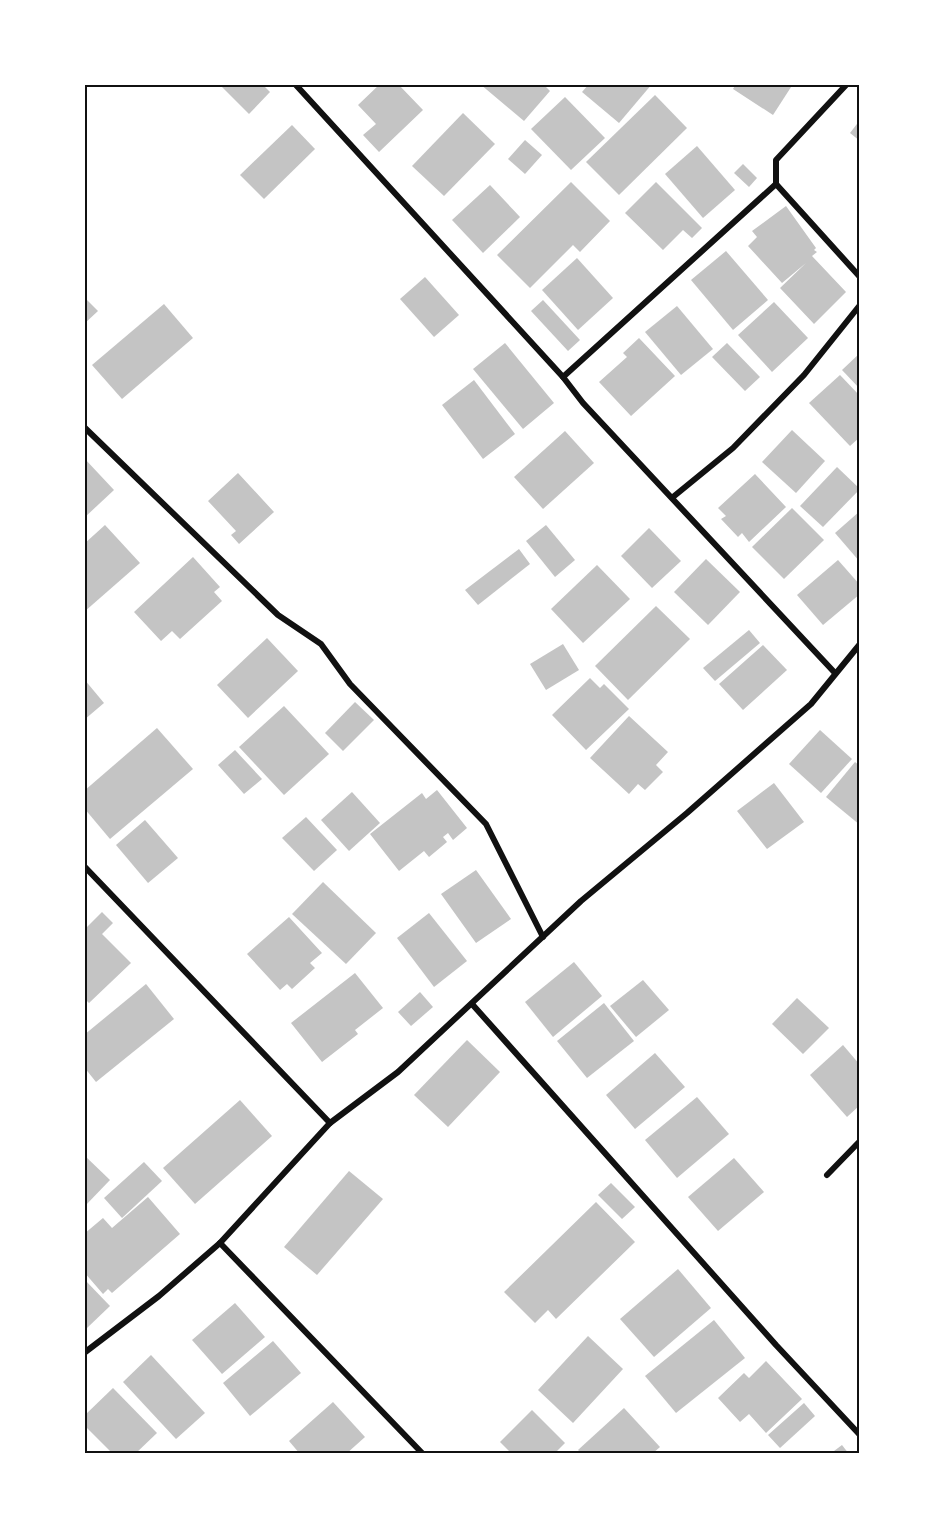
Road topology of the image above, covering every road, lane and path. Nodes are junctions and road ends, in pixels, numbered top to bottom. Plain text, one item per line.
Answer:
1 (295, 84) edge
2 (847, 84) edge
3 (776, 184) junction
4 (860, 277) edge
5 (860, 304) edge
6 (563, 377) junction
7 (84, 427) edge
8 (673, 497) junction
9 (860, 644) edge
10 (835, 673) junction
11 (84, 866) edge
12 (543, 937) junction
13 (472, 1004) junction
14 (330, 1123) junction
15 (860, 1141) edge
16 (827, 1175) dead end
17 (220, 1243) junction
18 (84, 1353) edge
19 (860, 1435) edge
20 (423, 1454) edge

1 - 6 street
2 - 3 street
3 - 4 street
3 - 6 street
5 - 8 street
6 - 8 street
7 - 12 street
8 - 10 street
9 - 10 street
10 - 12 street
11 - 14 street
12 - 13 street
13 - 14 street
13 - 19 street
14 - 17 street
15 - 16 street
17 - 18 street
17 - 20 street

